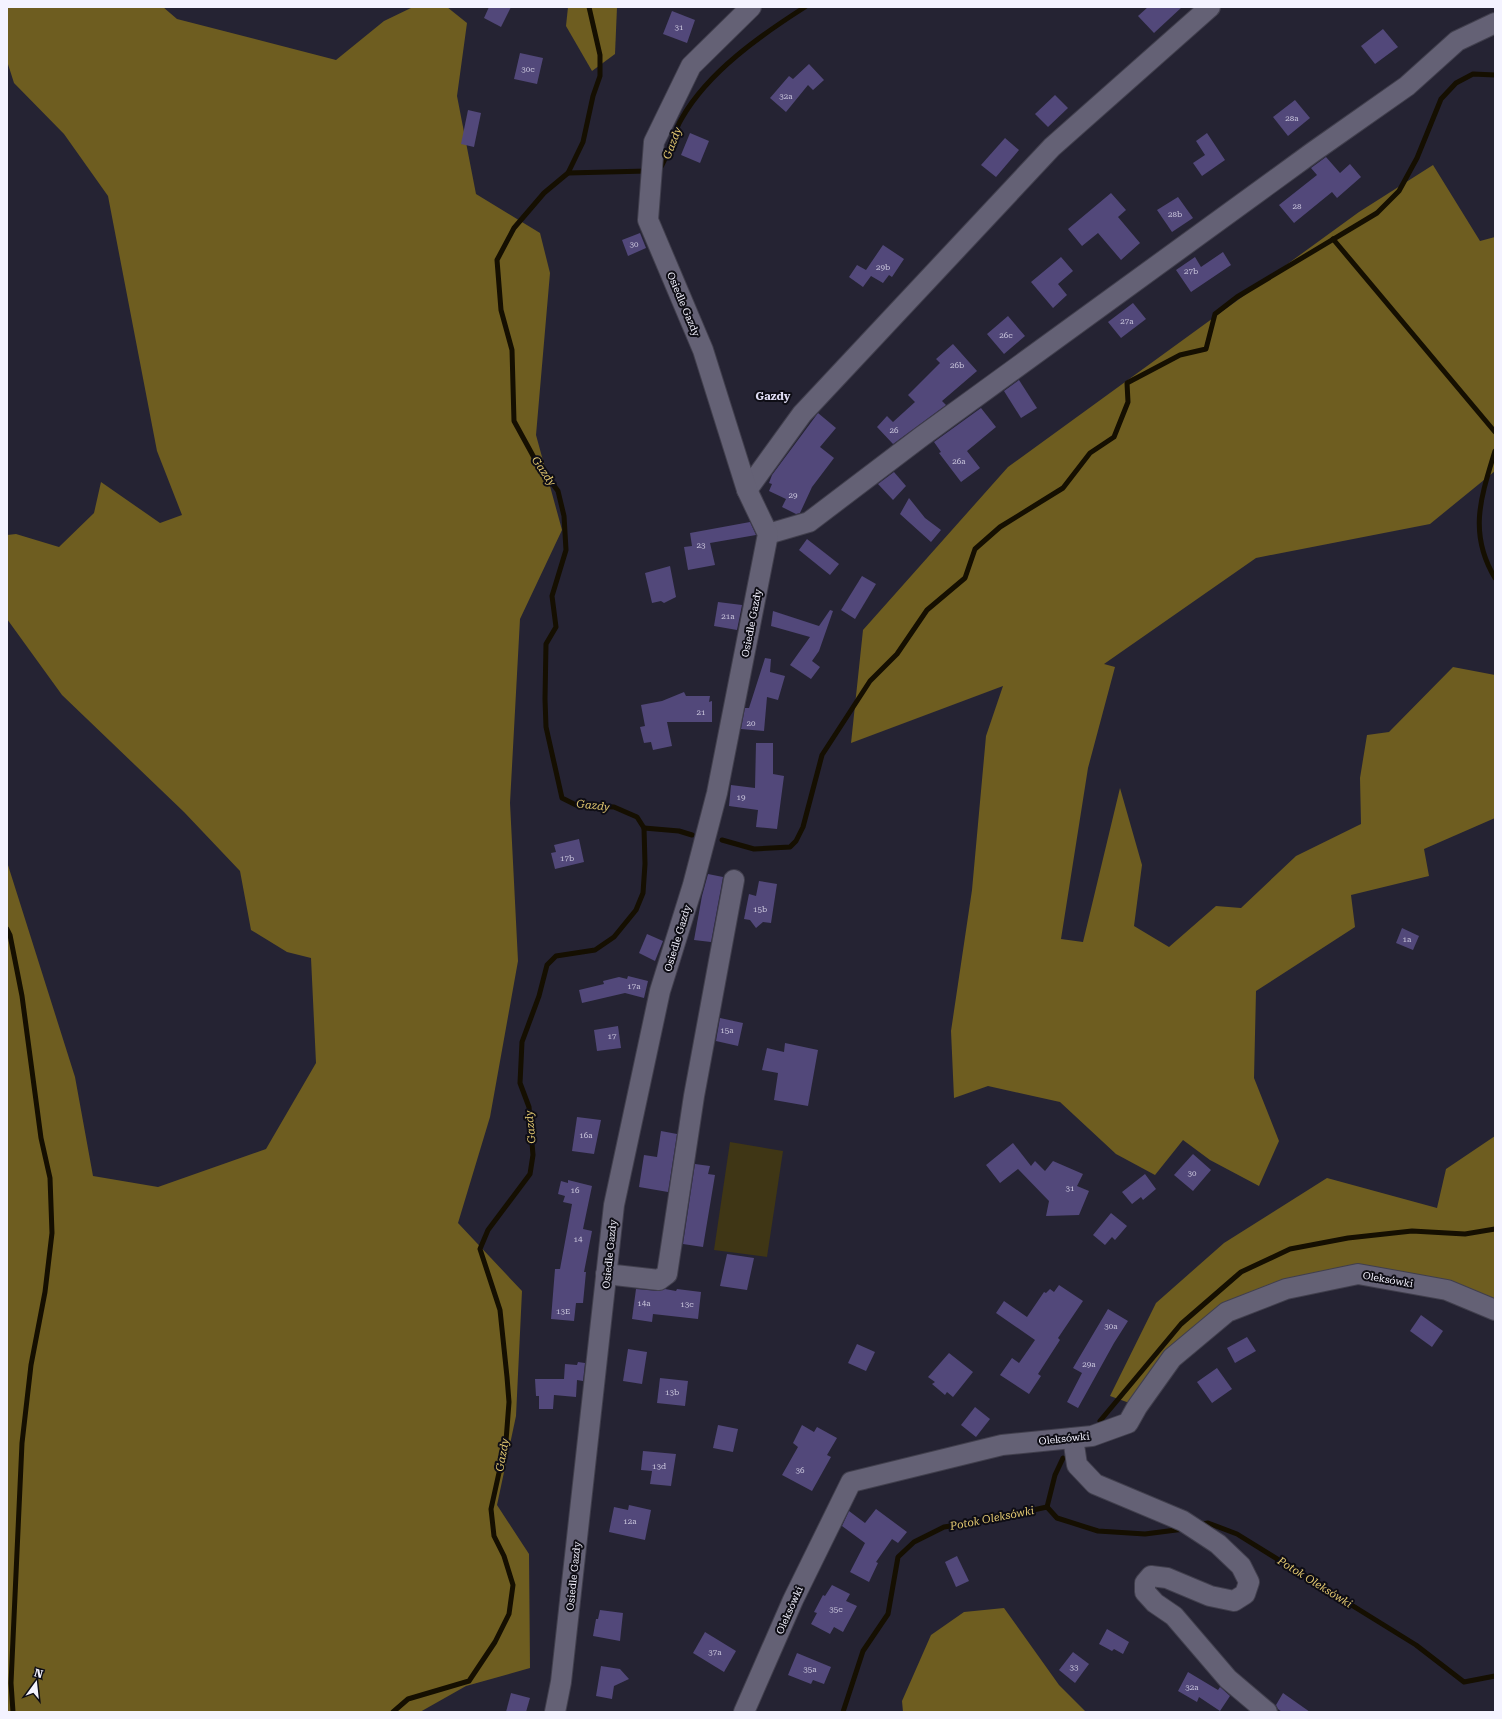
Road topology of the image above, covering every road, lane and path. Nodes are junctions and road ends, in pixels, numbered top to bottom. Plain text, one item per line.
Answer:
1 (751, 7) edge
2 (1210, 7) edge
3 (1495, 23) edge
4 (747, 490) junction
5 (768, 534) junction
6 (734, 880) dead end
7 (606, 1274) junction
8 (1495, 1310) edge
9 (1074, 1438) junction
10 (555, 1712) edge
11 (744, 1712) edge
12 (1267, 1712) edge

1 - 4 street, Osiedle Gazdy
2 - 4 street
3 - 5 street
4 - 5 street, Osiedle Gazdy
5 - 7 street, Osiedle Gazdy
6 - 7 street
7 - 10 street, Osiedle Gazdy
8 - 9 street, Oleksówki
9 - 11 street, Oleksówki
9 - 12 street

